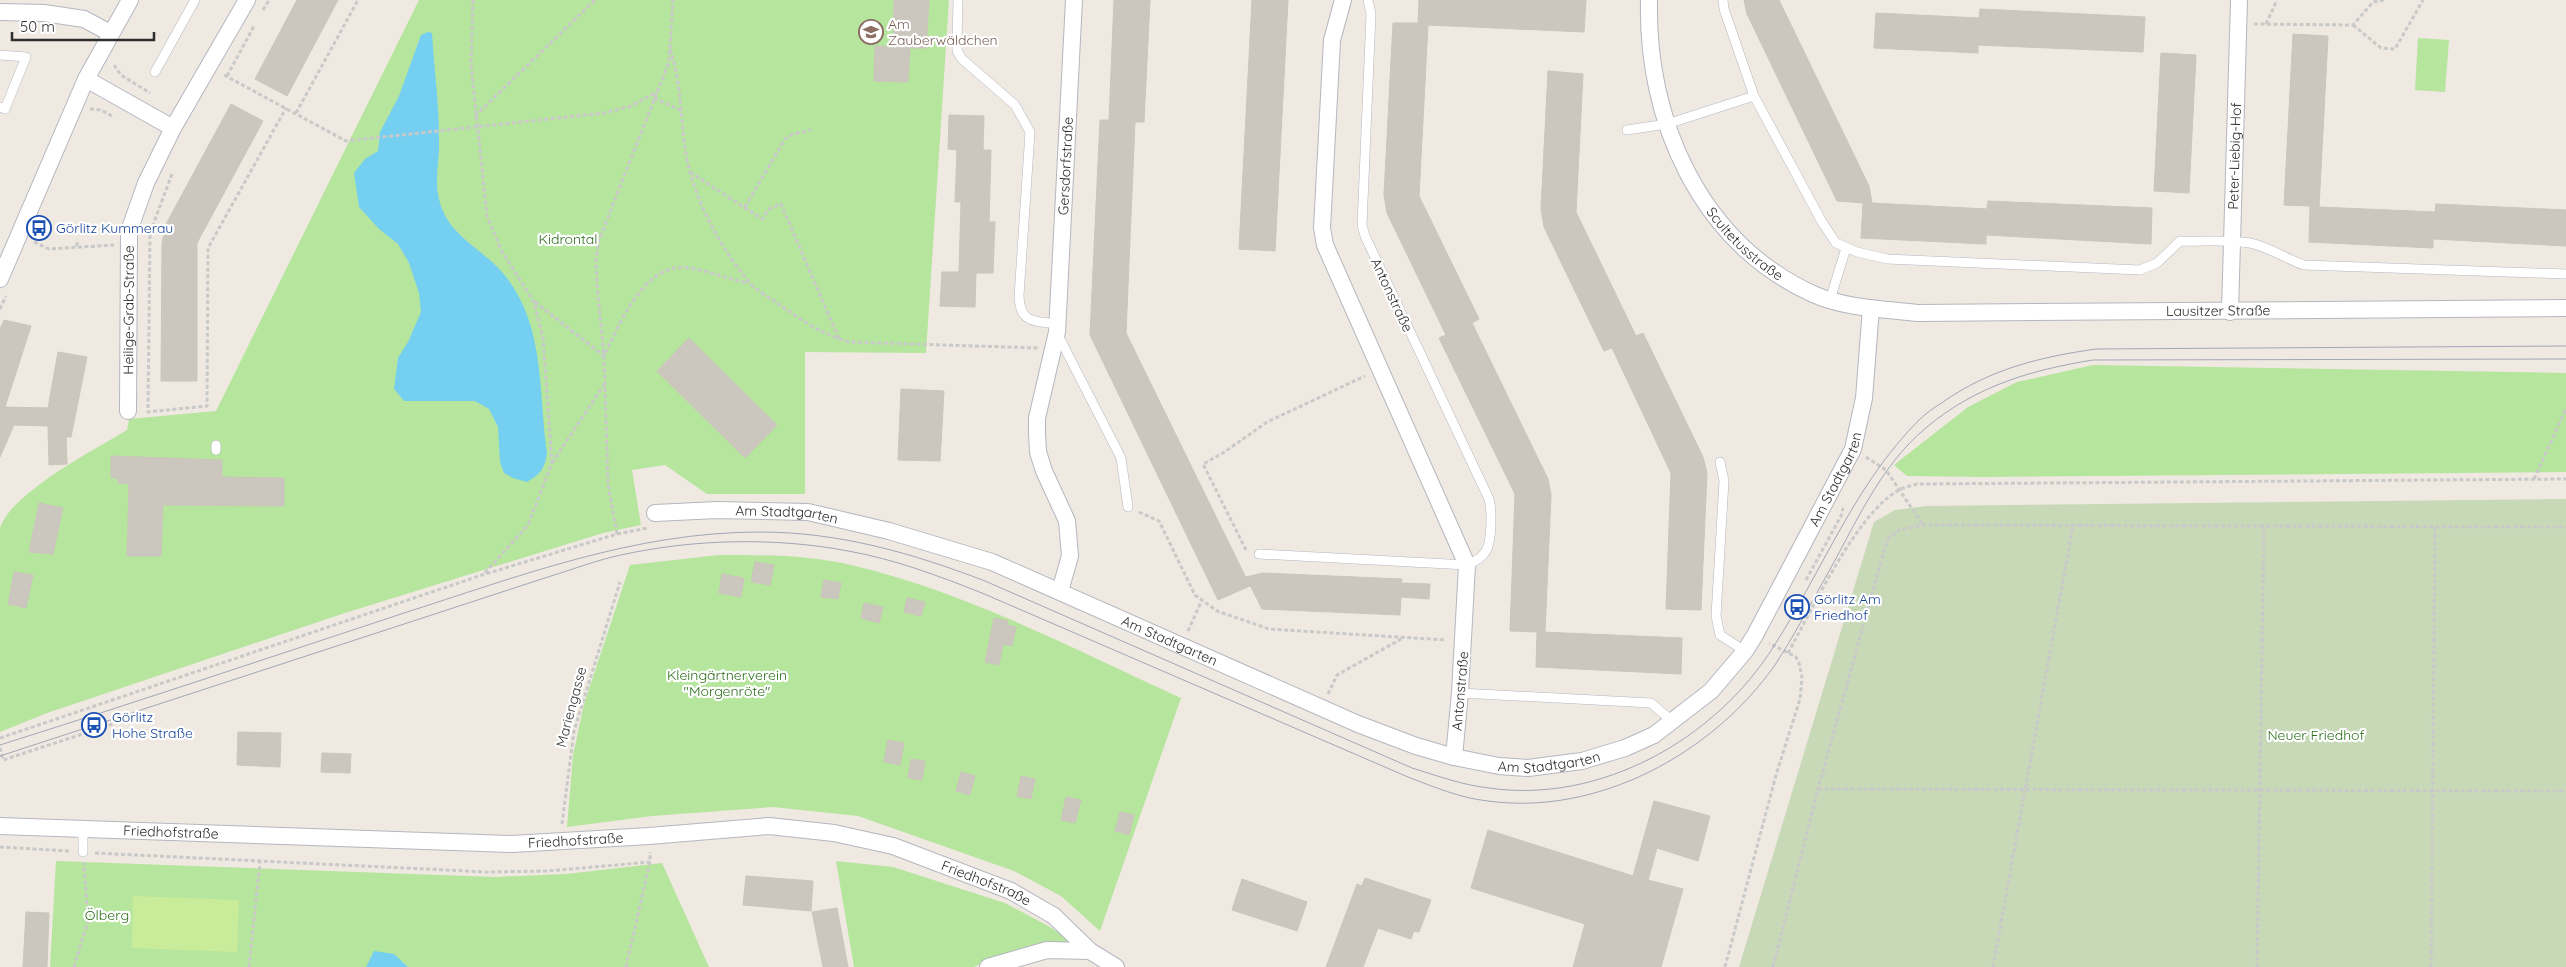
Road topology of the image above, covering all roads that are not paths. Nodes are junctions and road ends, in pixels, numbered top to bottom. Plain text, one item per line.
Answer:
1 (130, 0) edge
2 (195, 0) edge
3 (246, 0) edge
4 (958, 0) edge
5 (1074, 0) edge
6 (1343, 0) edge
7 (1368, 0) edge
8 (1649, 0) edge
9 (1723, 0) edge
10 (2239, 0) edge
11 (0, 12) edge
12 (110, 33) junction
13 (0, 55) edge
14 (155, 72) dead end
15 (86, 79) junction
16 (1754, 96) junction
17 (0, 107) edge
18 (1667, 124) junction
19 (173, 128) junction
20 (1627, 130) dead end
21 (2231, 242) junction
22 (1846, 248) junction
23 (2566, 274) edge
24 (0, 279) edge
25 (1830, 300) junction
26 (1871, 308) junction
27 (2566, 308) edge
28 (2230, 312) junction
29 (1056, 335) junction
30 (128, 411) dead end
31 (1720, 462) dead end
32 (1128, 507) road end
33 (655, 513) road end
34 (1259, 554) road end
35 (1467, 565) junction
36 (1060, 591) junction
37 (1745, 651) junction
38 (1460, 693) junction
39 (1672, 721) junction
40 (1454, 757) junction
41 (0, 826) edge
42 (83, 828) junction
43 (83, 852) road end
44 (1090, 951) junction
45 (988, 967) edge
46 (1116, 967) edge

1 - 12 street
2 - 14 lane
3 - 19 street, Heilige-Grab-Straße
4 - 29 lane
5 - 29 street, Gersdorfstraße
6 - 35 street, Antonstraße
7 - 35 lane, Antonstraße
8 - 18 street, Scultetusstraße
9 - 16 lane
10 - 21 street, Peter-Liebig-Hof
11 - 12 street
12 - 15 street
13 - 17 lane
15 - 19 street
15 - 24 street
16 - 18 lane
16 - 22 lane
18 - 20 lane
18 - 25 street, Scultetusstraße
19 - 30 street, Heilige-Grab-Straße
21 - 22 lane
21 - 23 lane
21 - 28 street, Peter-Liebig-Hof
22 - 25 lane
25 - 26 street, Scultetusstraße
26 - 28 street, Lausitzer Straße
26 - 37 street, Am Stadtgarten
27 - 28 street, Lausitzer Straße
29 - 32 lane, Gersdorfstraße
29 - 36 street, Gersdorfstraße
31 - 37 lane
33 - 36 street, Am Stadtgarten
34 - 35 lane
35 - 38 street, Antonstraße
36 - 40 street, Am Stadtgarten
37 - 39 street, Am Stadtgarten
38 - 39 lane
38 - 40 street, Antonstraße
39 - 40 street, Am Stadtgarten
41 - 42 street, Friedhofstraße
42 - 43 lane
42 - 44 street, Friedhofstraße
44 - 45 street
44 - 46 street, Friedhofstraße

